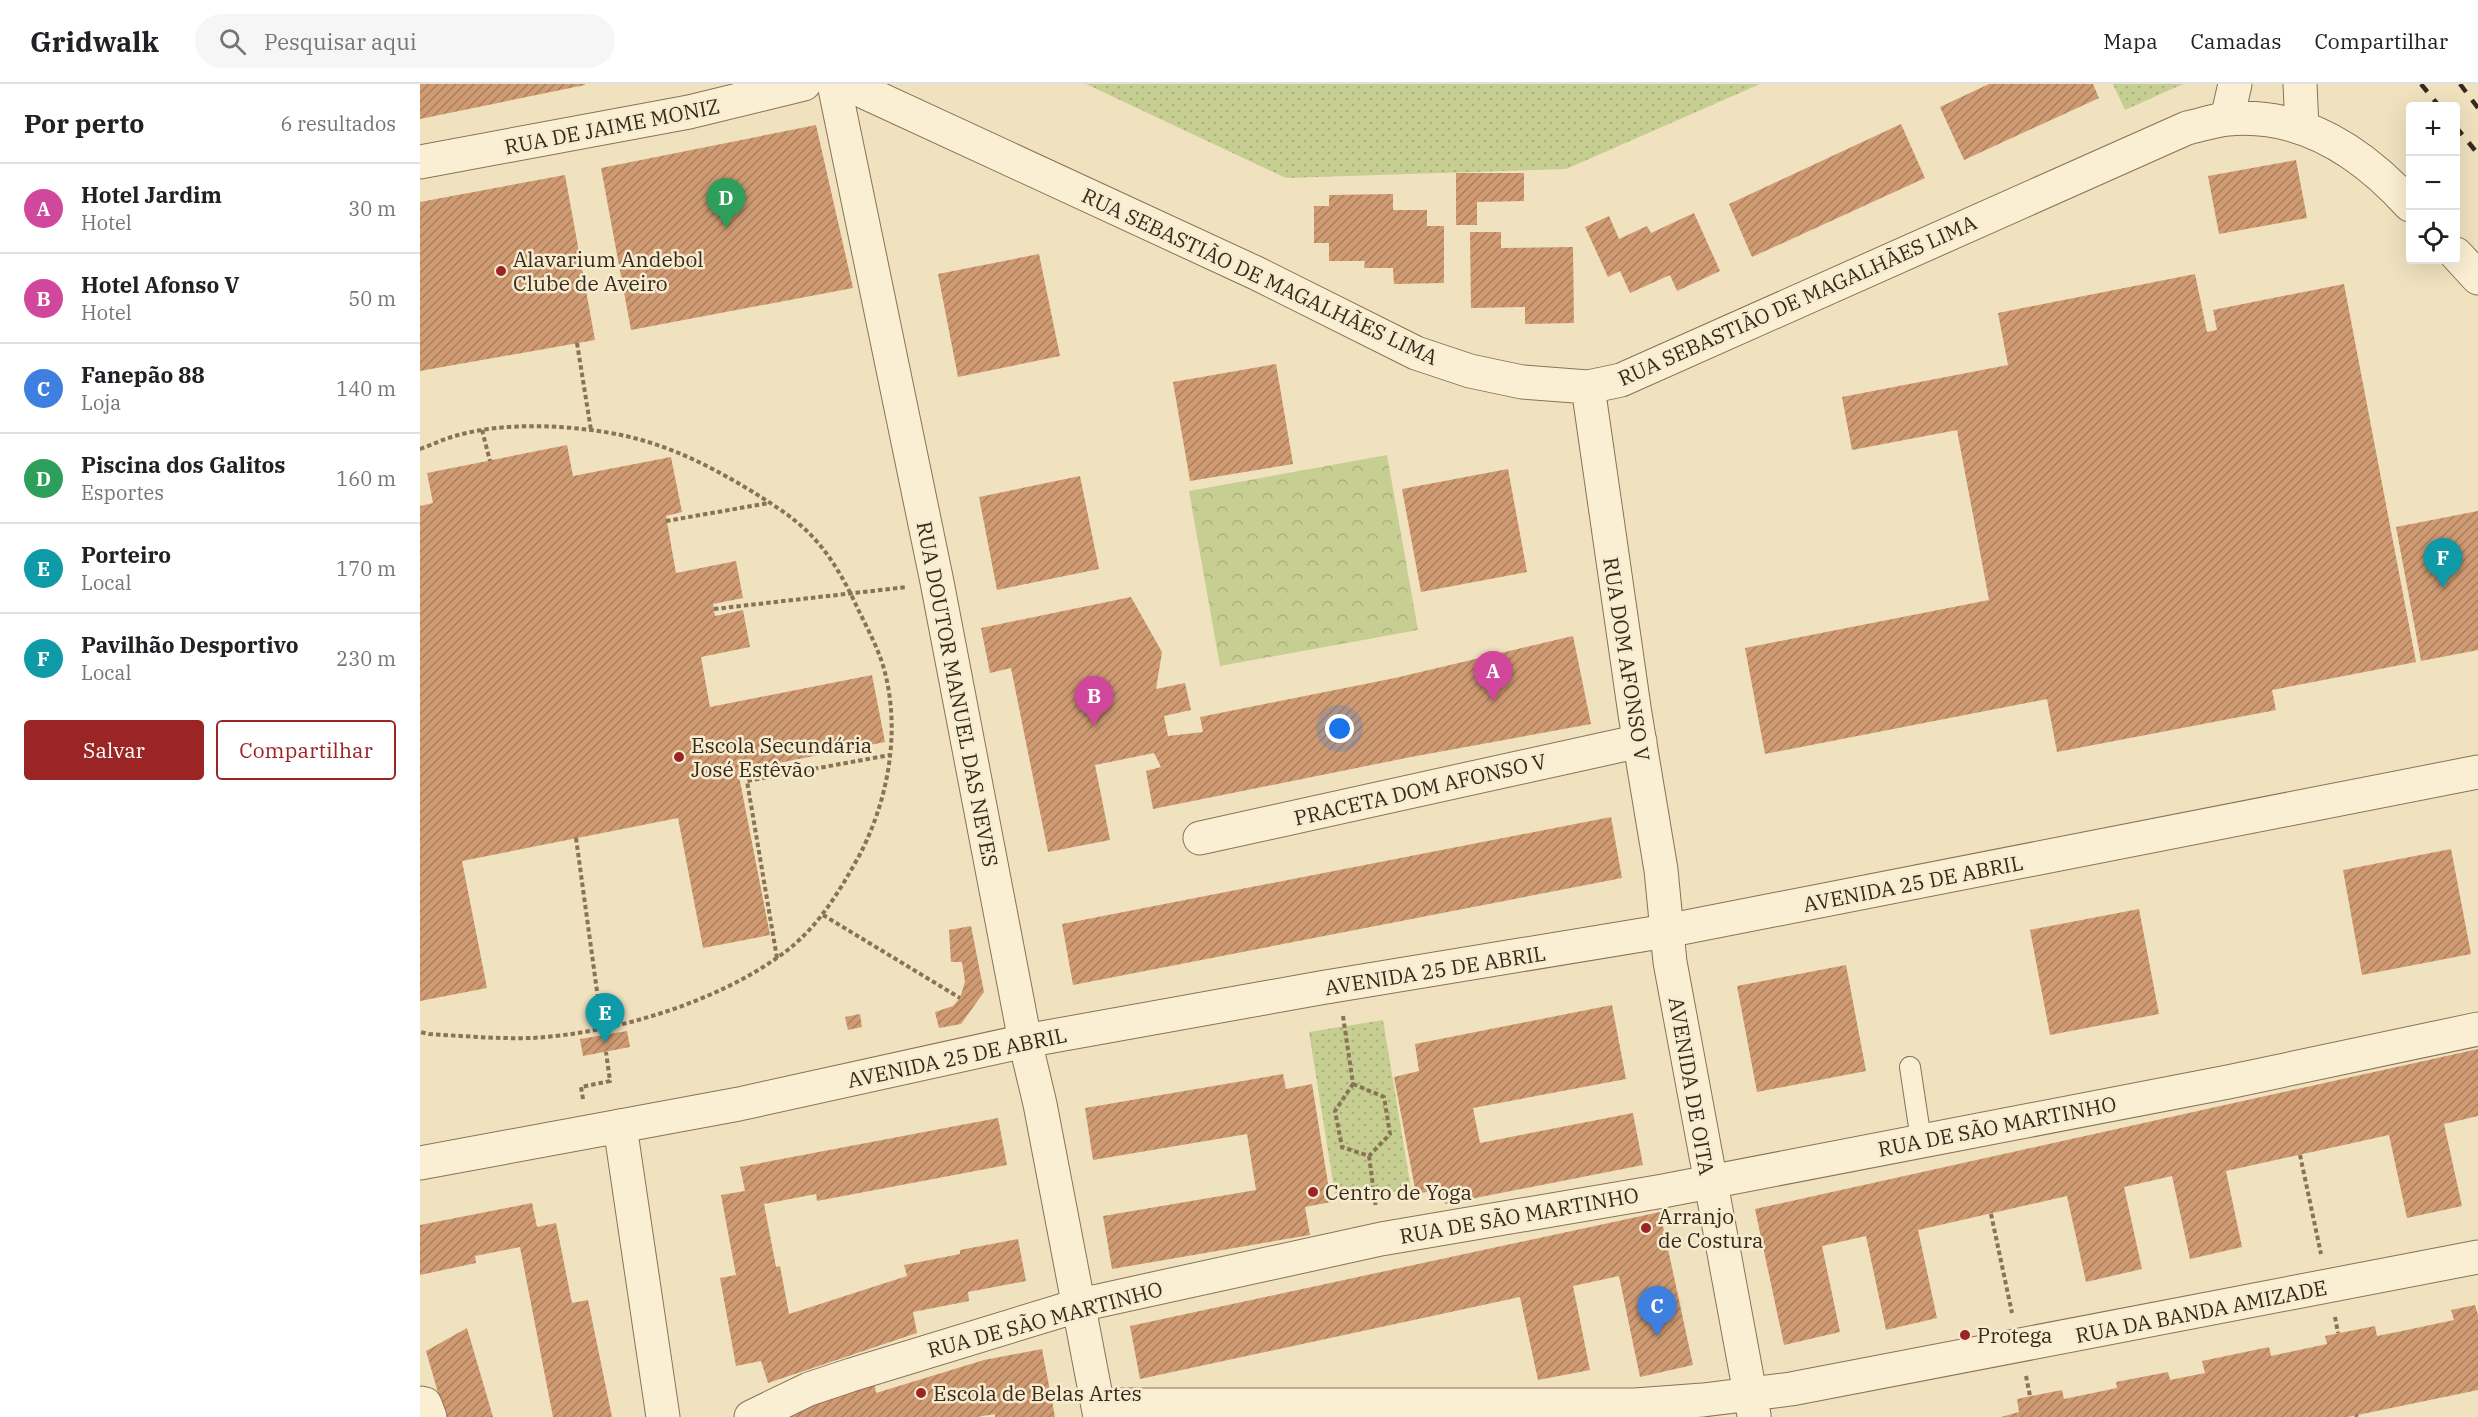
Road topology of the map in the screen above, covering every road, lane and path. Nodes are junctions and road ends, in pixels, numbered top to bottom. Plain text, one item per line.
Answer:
1 (804, 84) edge
2 (834, 84) edge
3 (847, 84) edge
4 (2235, 84) edge
5 (2300, 84) edge
6 (2228, 119) junction
7 (2302, 128) junction
8 (420, 162) edge
9 (2406, 200) edge
10 (2460, 258) edge
11 (2478, 278) edge
12 (577, 343) dead end
13 (1588, 387) junction
14 (482, 430) junction
15 (591, 430) junction
16 (420, 449) edge
17 (490, 461) dead end
18 (770, 503) junction
19 (666, 521) dead end
20 (905, 588) dead end
21 (851, 594) junction
22 (714, 609) dead end
23 (1640, 741) junction
24 (890, 755) junction
25 (2469, 776) edge
26 (576, 838) dead end
27 (1200, 838) dead end
28 (823, 915) junction
29 (1666, 931) junction
30 (777, 958) junction
31 (1339, 985) junction
32 (960, 998) dead end
33 (602, 1028) junction
34 (2478, 1029) edge
35 (420, 1032) edge
36 (603, 1035) dead end
37 (1024, 1041) junction
38 (606, 1052) dead end
39 (1910, 1067) dead end
40 (1353, 1084) junction
41 (581, 1088) dead end
42 (620, 1126) junction
43 (1921, 1140) junction
44 (2300, 1155) dead end
45 (1369, 1156) junction
46 (420, 1162) edge
47 (1709, 1182) junction
48 (1992, 1214) dead end
49 (1381, 1239) junction
50 (2478, 1257) edge
51 (2328, 1286) junction
52 (1080, 1305) junction
53 (2338, 1334) dead end
54 (2019, 1346) junction
55 (2030, 1396) dead end
56 (420, 1403) edge
57 (1752, 1406) edge
58 (1099, 1411) edge
59 (429, 1417) edge
60 (663, 1417) edge
61 (751, 1417) edge

1 - 8 street, RUA DE JAIME MONIZ
2 - 37 street, RUA DOUTOR MANUEL DAS NEVES
3 - 13 street, RUA SEBASTIÃO DE MAGALHÃES LIMA
4 - 6 street
5 - 7 street
6 - 7 street, RUA SEBASTIÃO DE MAGALHÃES LIMA
6 - 13 street, RUA SEBASTIÃO DE MAGALHÃES LIMA
7 - 9 street, RUA SEBASTIÃO DE MAGALHÃES LIMA
10 - 11 street
12 - 15 path
13 - 23 street, RUA DOM AFONSO V
14 - 15 path
14 - 16 path
14 - 17 path
15 - 18 path
18 - 19 path
18 - 21 path
20 - 21 path
21 - 22 path
21 - 24 path
23 - 27 street, PRACETA DOM AFONSO V
23 - 29 street, RUA DOM AFONSO V
24 - 28 path
24 - 30 path
25 - 29 street, AVENIDA 25 DE ABRIL
26 - 33 path
28 - 30 path
28 - 32 path
29 - 31 street, AVENIDA 25 DE ABRIL
29 - 47 street, AVENIDA DE OITA
30 - 33 path
31 - 37 street, AVENIDA 25 DE ABRIL
31 - 40 path
33 - 35 path
33 - 36 path
34 - 43 street, RUA DE SÃO MARTINHO
37 - 42 street, AVENIDA 25 DE ABRIL
37 - 52 street, RUA DOUTOR MANUEL DAS NEVES
38 - 41 path
39 - 43 lane
40 - 45 path
40 - 45 path
42 - 46 street, AVENIDA 25 DE ABRIL
42 - 60 street
43 - 47 street, RUA DE SÃO MARTINHO
44 - 51 path
45 - 49 path
47 - 49 street, RUA DE SÃO MARTINHO
47 - 57 street, AVENIDA DE OITA
48 - 54 path
49 - 52 street, RUA DE SÃO MARTINHO
50 - 51 street, RUA DA BANDA AMIZADE
51 - 53 path
51 - 54 street, RUA DA BANDA AMIZADE
52 - 58 street, RUA DOUTOR MANUEL DAS NEVES
52 - 61 street, RUA DE SÃO MARTINHO
54 - 55 path
54 - 57 street, RUA DA BANDA AMIZADE
56 - 59 street
57 - 58 street, RUA DA BANDA AMIZADE

